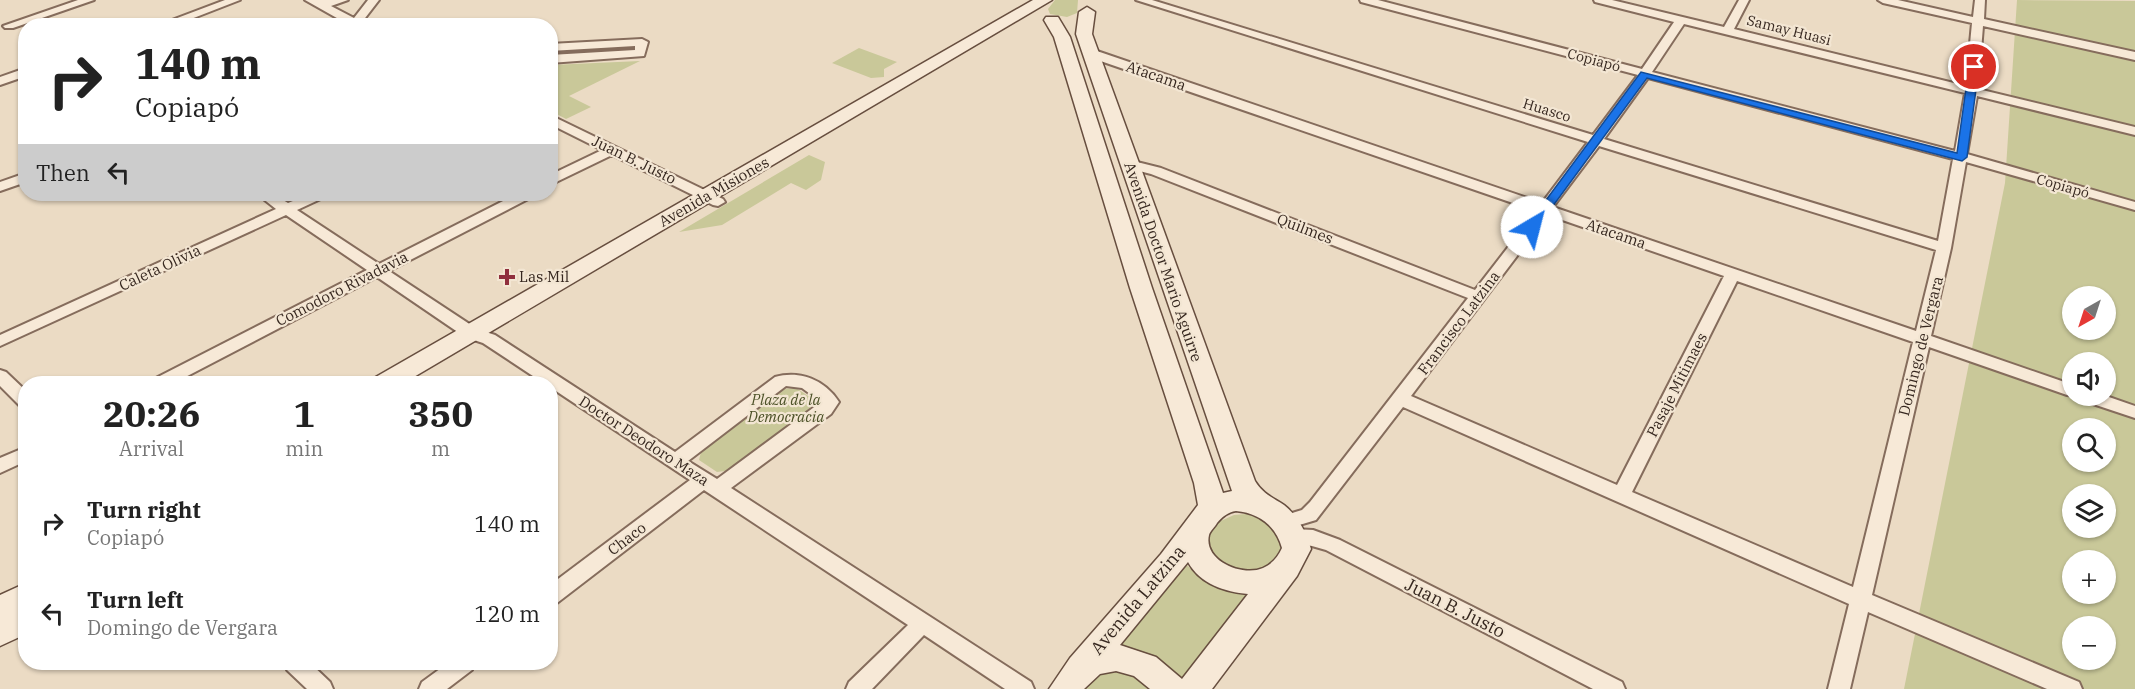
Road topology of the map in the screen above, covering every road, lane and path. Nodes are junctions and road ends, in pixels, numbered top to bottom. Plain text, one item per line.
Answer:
1 (89, 0) edge
2 (235, 0) edge
3 (310, 0) edge
4 (343, 0) edge
5 (374, 0) edge
6 (1141, 0) edge
7 (1599, 0) edge
8 (1744, 0) edge
9 (1884, 0) edge
10 (1980, 0) edge
11 (1371, 1) edge
12 (321, 6) junction
13 (1087, 6) edge
14 (1048, 10) edge
15 (22, 18) edge
16 (184, 18) edge
17 (346, 18) edge
18 (363, 18) edge
19 (1681, 20) junction
20 (1978, 21) junction
21 (4, 23) edge
22 (1727, 31) junction
23 (18, 32) edge
24 (558, 47) edge
25 (1090, 53) junction
26 (2135, 56) edge
27 (558, 58) edge
28 (1645, 74) junction
29 (18, 75) edge
30 (0, 81) edge
31 (1972, 90) junction
32 (558, 123) edge
33 (2135, 131) edge
34 (1596, 140) junction
35 (612, 150) junction
36 (1962, 157) junction
37 (1129, 164) junction
38 (558, 177) edge
39 (18, 180) edge
40 (0, 187) edge
41 (713, 199) junction
42 (275, 201) edge
43 (305, 201) edge
44 (513, 201) edge
45 (2135, 206) edge
46 (288, 209) junction
47 (1545, 209) junction
48 (1944, 248) junction
49 (378, 270) junction
50 (1733, 274) junction
51 (1479, 297) junction
52 (480, 336) junction
53 (1922, 339) junction
54 (0, 341) edge
55 (0, 376) edge
56 (173, 376) edge
57 (398, 376) edge
58 (423, 376) edge
59 (542, 376) edge
60 (558, 386) edge
61 (2062, 387) edge
62 (18, 394) edge
63 (1402, 399) junction
64 (2116, 406) edge
65 (2135, 412) edge
66 (18, 457) edge
67 (675, 461) junction
68 (0, 466) edge
69 (711, 485) junction
70 (1621, 495) junction
71 (1260, 506) junction
72 (1203, 522) junction
73 (1290, 530) junction
74 (1283, 572) junction
75 (558, 591) edge
76 (1859, 599) junction
77 (18, 600) edge
78 (0, 610) edge
79 (18, 623) edge
80 (921, 624) junction
81 (0, 633) edge
82 (302, 670) edge
83 (455, 670) edge
84 (1073, 678) edge
85 (322, 689) edge
86 (430, 689) edge
87 (857, 689) edge
88 (1023, 689) edge
89 (1170, 689) edge
90 (1193, 689) edge
91 (1614, 689) edge
92 (1839, 689) edge
93 (2071, 689) edge

1 - 15 street
2 - 16 street
3 - 12 street
4 - 12 street
5 - 18 street
6 - 34 street, Huasco
7 - 19 street, Samay Huasi
8 - 22 street
9 - 20 street
10 - 20 street, Domingo de Vergara
11 - 28 street, Copiapó
12 - 17 street
13 - 14 street
13 - 25 street, Avenida Doctor Mario Aguirre
14 - 41 street, Avenida Misiones
14 - 72 street, Avenida Doctor Mario Aguirre
19 - 22 street, Samay Huasi
19 - 28 street, Francisco Latzina
20 - 26 street
20 - 31 street, Domingo de Vergara
21 - 23 street
22 - 31 street, Samay Huasi
24 - 27 street
25 - 37 street, Avenida Doctor Mario Aguirre
25 - 47 street, Atacama
28 - 34 street, Francisco Latzina
28 - 36 street, Copiapó
29 - 30 street
31 - 33 street, Samay Huasi
31 - 36 street, Domingo de Vergara
32 - 35 street, Juan B. Justo
34 - 47 street, Francisco Latzina
34 - 48 street, Huasco
35 - 38 street
35 - 41 street, Juan B. Justo
36 - 45 street, Copiapó
36 - 48 street, Domingo de Vergara
37 - 51 street, Quilmes
37 - 71 street, Avenida Doctor Mario Aguirre
39 - 40 street
41 - 52 street, Avenida Misiones
42 - 46 street, Doctor Deodoro Maza
43 - 46 street, Caleta Olivia
44 - 49 street, Comodoro Rivadavia
46 - 49 street, Doctor Deodoro Maza
46 - 54 street, Caleta Olivia
47 - 50 street, Atacama
47 - 51 street, Francisco Latzina
48 - 53 street, Domingo de Vergara
49 - 52 street, Doctor Deodoro Maza
49 - 56 street, Comodoro Rivadavia
50 - 53 street, Atacama
50 - 70 street, Pasaje Mitimaes
51 - 63 street, Francisco Latzina
52 - 57 street, Avenida Misiones
52 - 58 street, Avenida Misiones
52 - 59 street, Doctor Deodoro Maza
53 - 61 street, Atacama
53 - 76 street, Domingo de Vergara
55 - 62 street
60 - 67 street, Doctor Deodoro Maza
63 - 70 street
63 - 73 street, Francisco Latzina
64 - 65 street
66 - 68 street
67 - 69 street, Doctor Deodoro Maza
67 - 69 street, Chaco
69 - 75 street, Chaco
69 - 80 street, Doctor Deodoro Maza
70 - 76 street
71 - 72 street
71 - 73 street
72 - 74 street
72 - 84 street, Avenida Latzina
73 - 74 street
73 - 91 street, Juan B. Justo
74 - 90 street
76 - 92 street, Domingo de Vergara
76 - 93 street
77 - 78 street
79 - 81 street
80 - 87 street
80 - 88 street, Doctor Deodoro Maza
82 - 85 street
83 - 86 street
84 - 89 street

